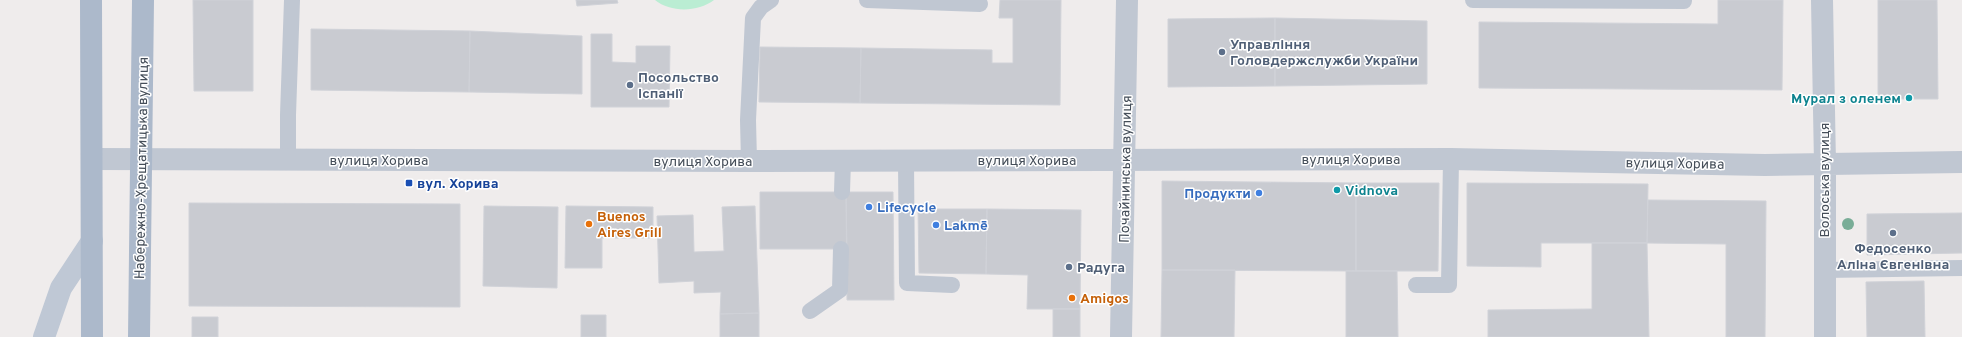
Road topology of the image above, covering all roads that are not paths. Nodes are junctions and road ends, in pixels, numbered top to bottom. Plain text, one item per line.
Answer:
1 (91, 0) edge
2 (143, 0) edge
3 (292, 0) edge
4 (771, 0) edge
5 (867, 0) edge
6 (1127, 0) edge
7 (1473, 0) edge
8 (1684, 0) edge
9 (1822, 0) edge
10 (980, 4) dead end
11 (92, 159) junction
12 (141, 159) junction
13 (1125, 159) junction
14 (1451, 159) junction
15 (288, 160) junction
16 (842, 160) junction
17 (906, 160) junction
18 (749, 161) junction
19 (1962, 162) edge
20 (1826, 164) junction
21 (842, 192) dead end
22 (92, 241) junction
23 (841, 249) dead end
24 (1962, 268) edge
25 (1824, 270) junction
26 (952, 285) dead end
27 (1416, 285) dead end
28 (810, 311) dead end
29 (44, 337) edge
30 (92, 337) edge
31 (139, 337) edge
32 (1121, 337) edge
33 (1825, 337) edge

1 - 11 main road
2 - 12 main road, Набережно-Хрещатицька вулиця
3 - 15 lane
4 - 18 lane
5 - 10 lane
6 - 13 street, Почайнинська вулиця
7 - 8 lane
9 - 20 street, Волоська вулиця
11 - 12 street, вулиця Хорива
11 - 22 main road
12 - 15 street, вулиця Хорива
12 - 31 main road, Набережно-Хрещатицька вулиця
13 - 14 street, вулиця Хорива
13 - 17 street, вулиця Хорива
13 - 32 street, Почайнинська вулиця
14 - 20 street, вулиця Хорива
14 - 27 lane
15 - 18 street, вулиця Хорива
16 - 17 street, вулиця Хорива
16 - 18 street, вулиця Хорива
16 - 21 lane
17 - 26 lane
19 - 20 street, вулиця Хорива
20 - 25 street, Волоська вулиця
22 - 29 main road
22 - 30 main road
23 - 28 lane
24 - 25 lane
25 - 33 street, Волоська вулиця

